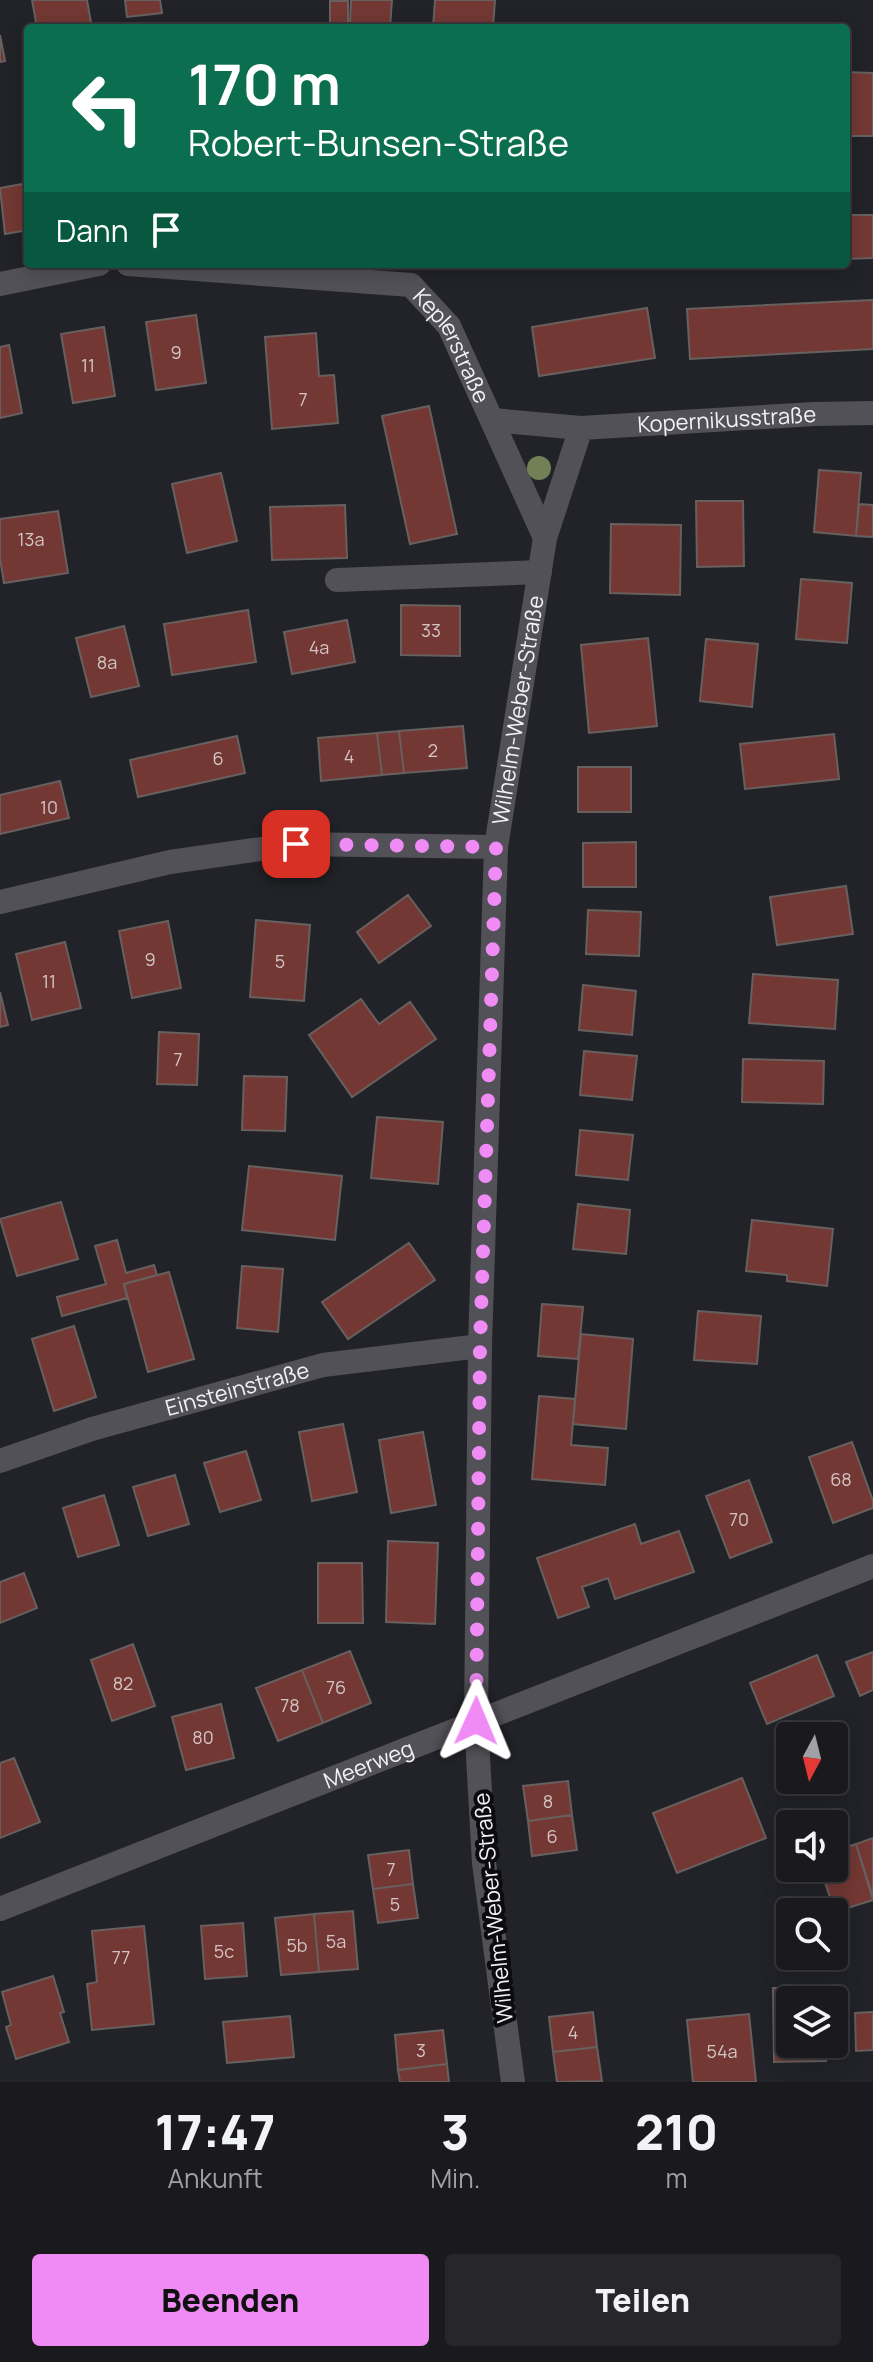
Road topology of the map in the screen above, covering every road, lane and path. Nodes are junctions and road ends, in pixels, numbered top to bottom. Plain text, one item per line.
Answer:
1 (79, 268) edge
2 (182, 268) edge
3 (0, 284) edge
4 (873, 413) edge
5 (492, 420) junction
6 (581, 428) junction
7 (545, 538) junction
8 (540, 572) junction
9 (337, 580) dead end
10 (496, 847) junction
11 (0, 902) edge
12 (480, 1346) junction
13 (0, 1461) edge
14 (873, 1566) edge
15 (476, 1721) junction
16 (0, 1909) edge
17 (513, 2082) edge

1 - 3 street
2 - 5 street, Keplerstraße
4 - 6 street, Kopernikusstraße
5 - 6 street, Kopernikusstraße
5 - 7 street, Keplerstraße
6 - 7 street
7 - 8 street, Wilhelm-Weber-Straße
8 - 9 street
8 - 10 street, Wilhelm-Weber-Straße
10 - 11 street
10 - 12 street, Wilhelm-Weber-Straße
12 - 13 street, Einsteinstraße
12 - 15 street, Wilhelm-Weber-Straße
14 - 15 street, Meerweg
15 - 16 street, Meerweg
15 - 17 street, Wilhelm-Weber-Straße

